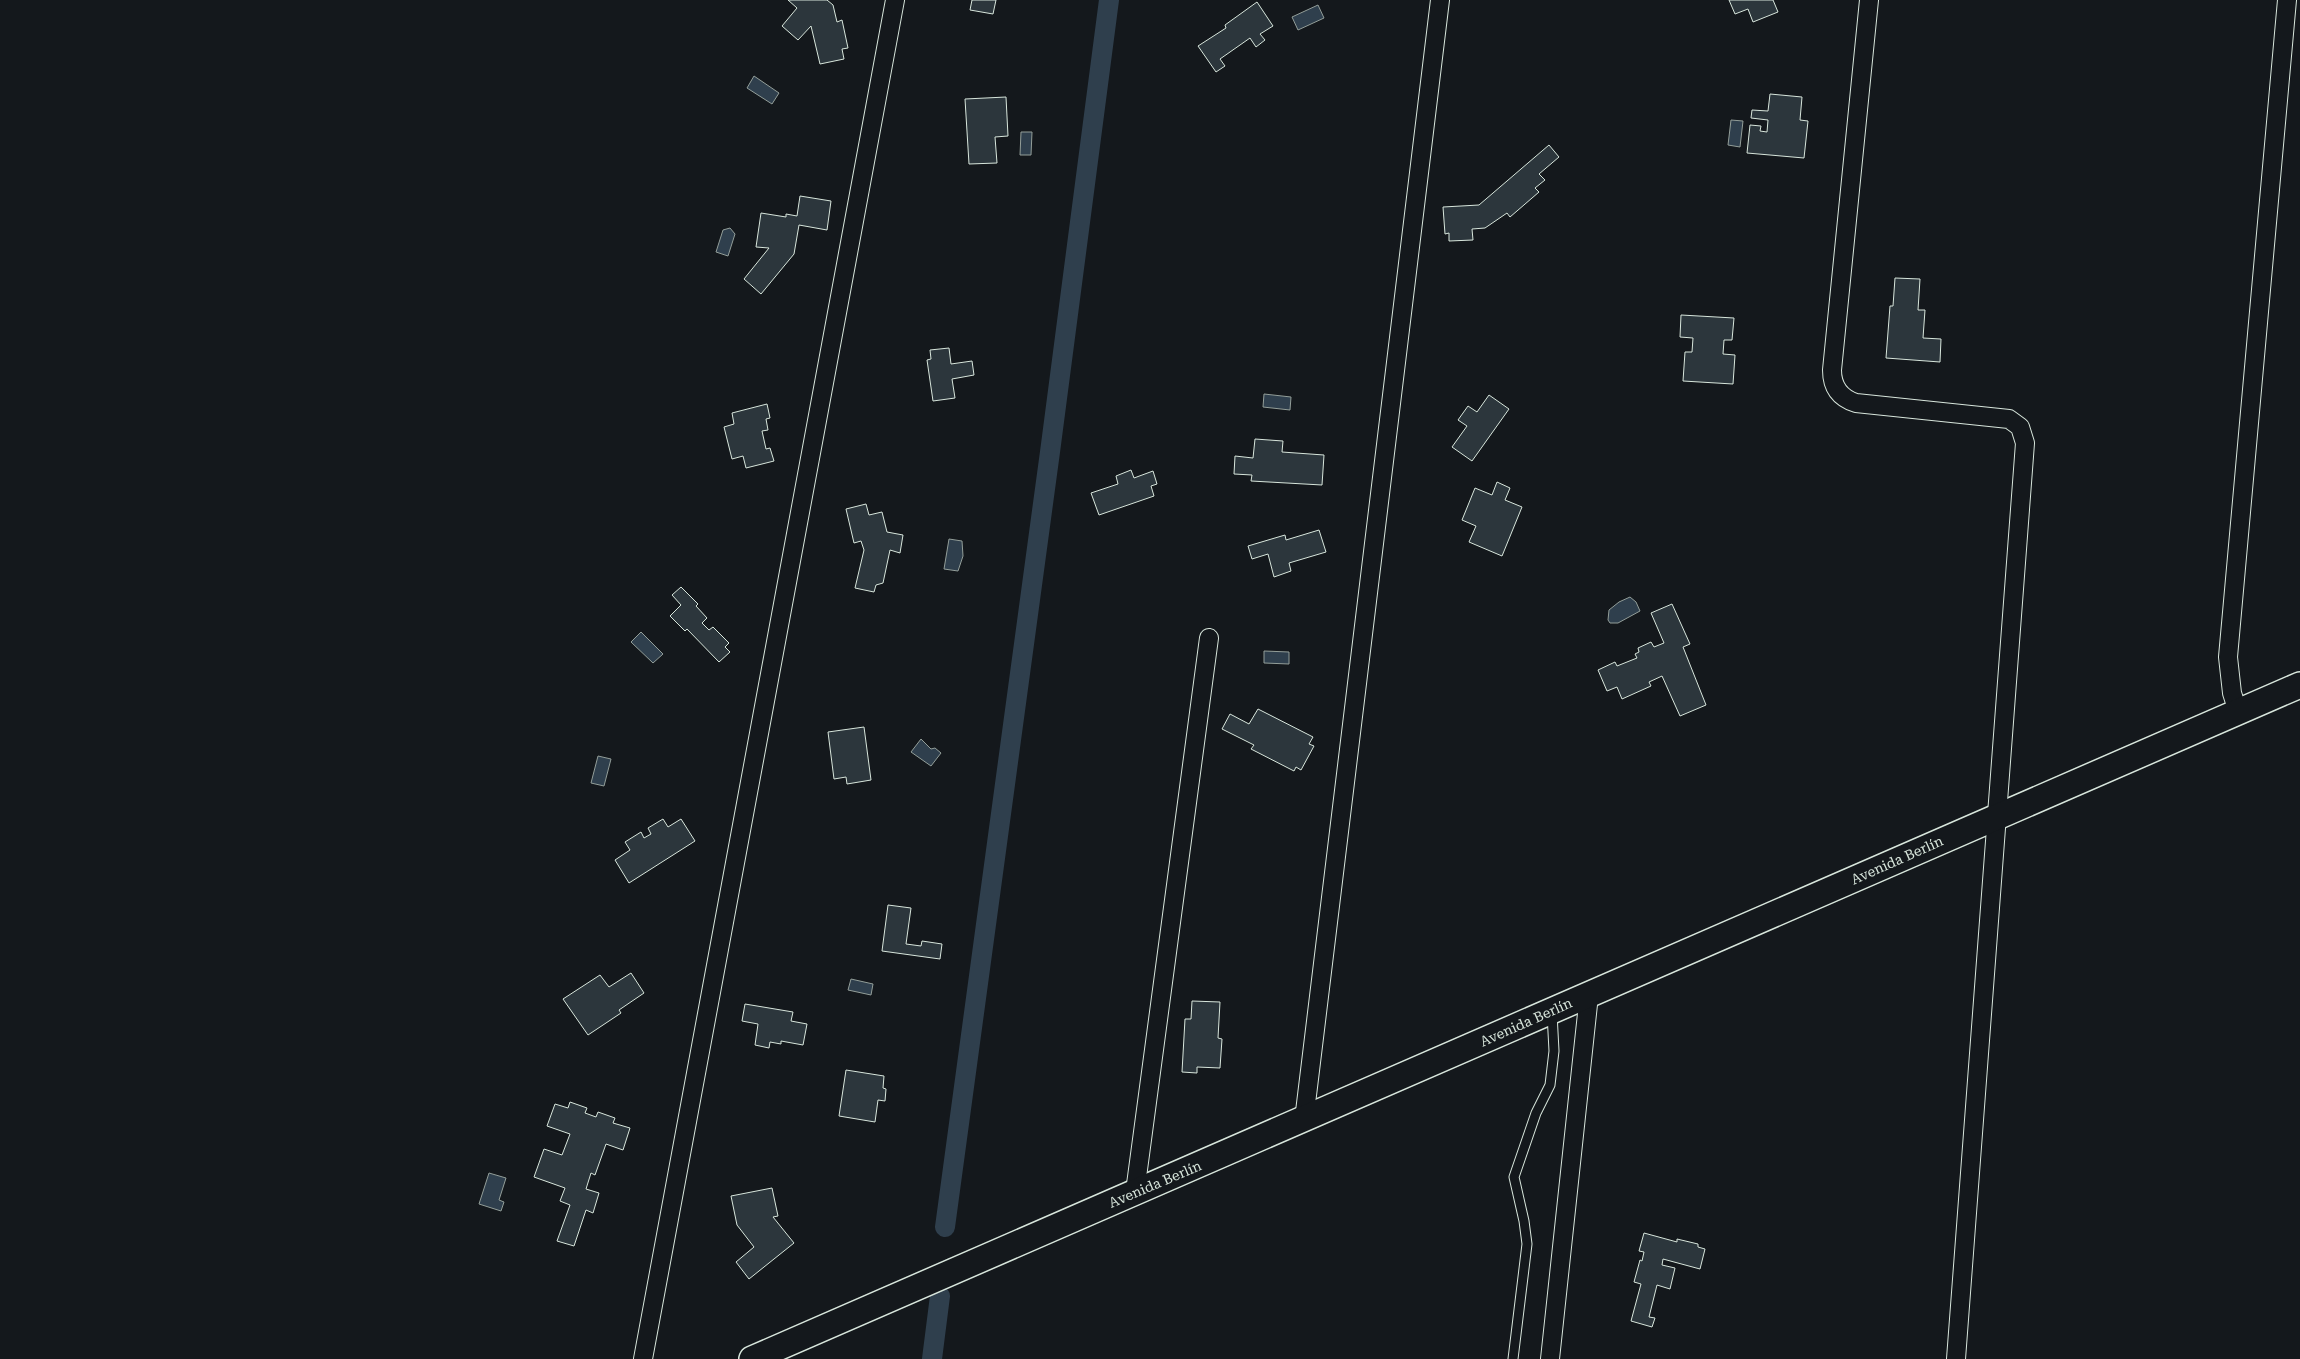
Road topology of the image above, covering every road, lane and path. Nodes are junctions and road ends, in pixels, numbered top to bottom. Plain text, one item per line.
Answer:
1 (895, 0) edge
2 (1440, 0) edge
3 (1869, 0) edge
4 (2287, 0) edge
5 (1209, 638) dead end
6 (2300, 685) edge
7 (2238, 712) junction
8 (1996, 817) junction
9 (1588, 995) junction
10 (1552, 1011) junction
11 (1304, 1120) junction
12 (1134, 1192) junction
13 (643, 1359) edge
14 (752, 1359) edge
15 (1513, 1359) edge
16 (1550, 1359) edge
17 (1956, 1359) edge

1 - 13 street
2 - 11 street
3 - 8 street
4 - 7 street
5 - 12 street
6 - 7 street, Avenida Berlín
7 - 8 street, Avenida Berlín
8 - 9 street, Avenida Berlín
8 - 17 street
9 - 10 street, Avenida Berlín
9 - 16 street
10 - 11 street, Avenida Berlín
10 - 15 lane
11 - 12 street, Avenida Berlín
12 - 14 street, Avenida Berlín

